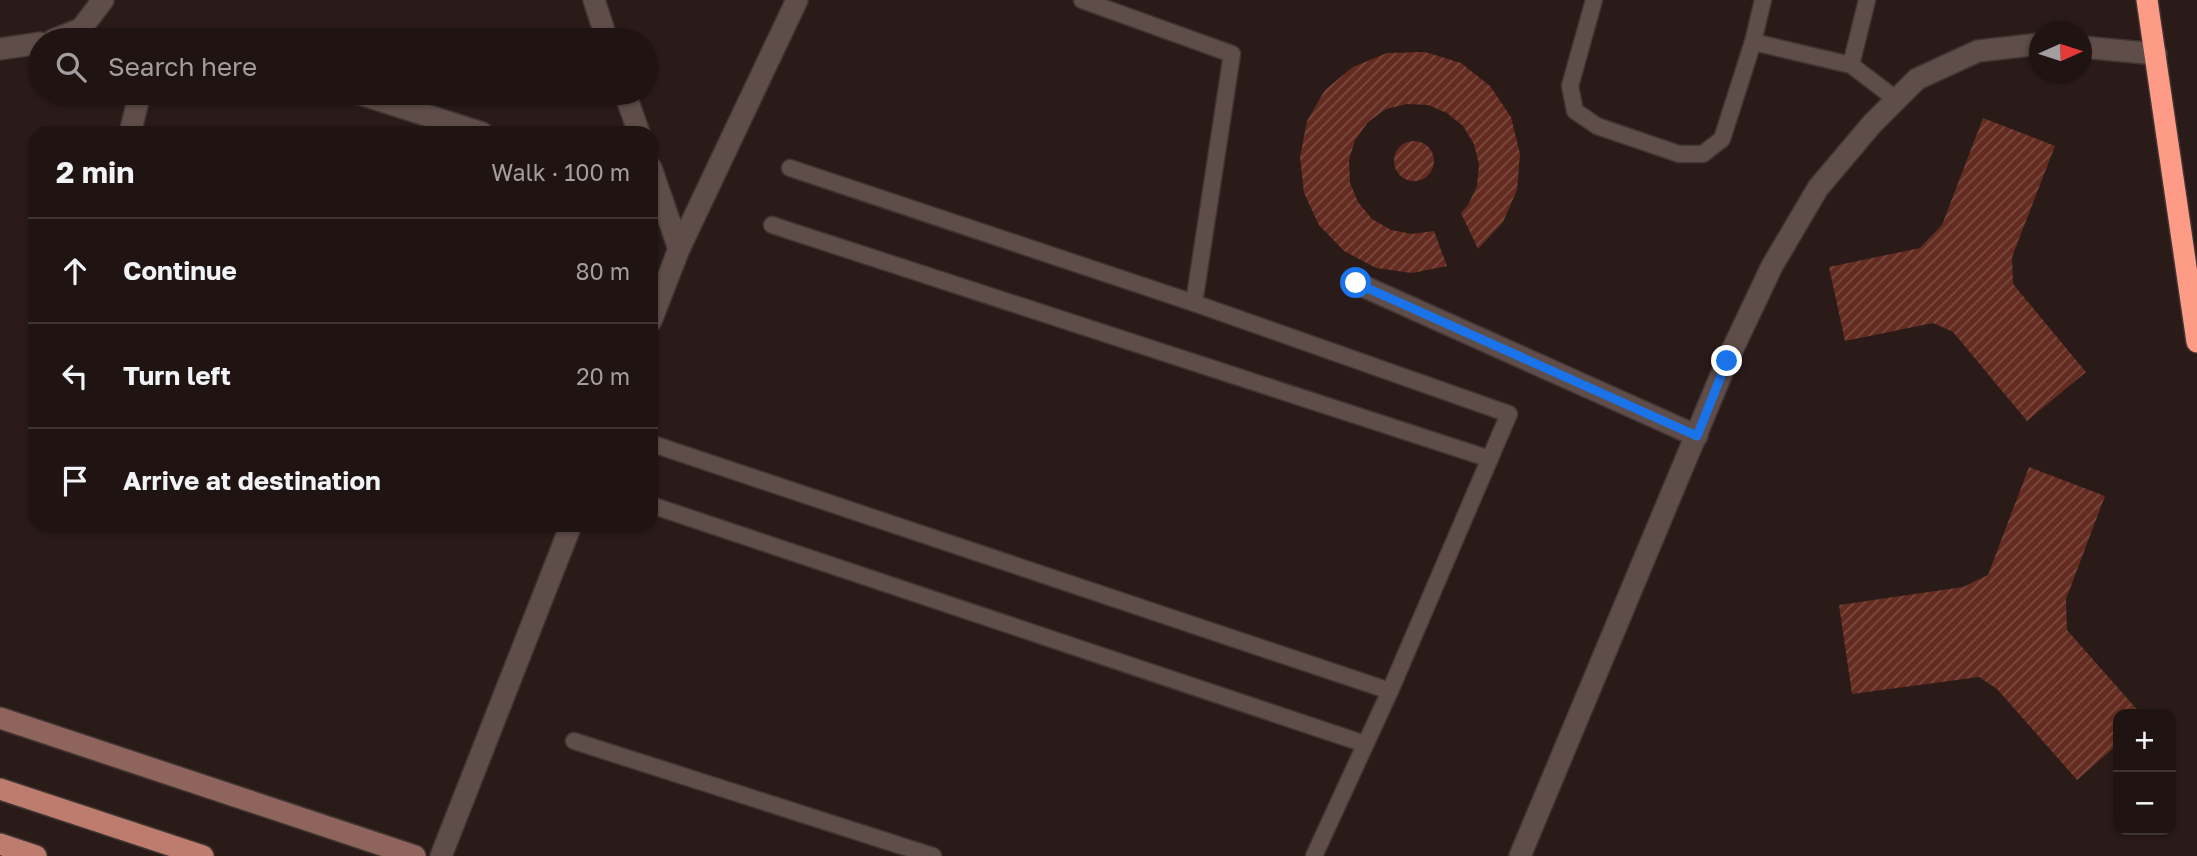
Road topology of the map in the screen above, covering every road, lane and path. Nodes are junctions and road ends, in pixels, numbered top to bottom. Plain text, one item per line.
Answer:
1 (103, 0) edge
2 (594, 0) edge
3 (797, 0) edge
4 (1082, 0) edge
5 (1594, 0) edge
6 (1763, 0) edge
7 (1867, 0) edge
8 (2147, 0) edge
9 (82, 28) edge
10 (603, 28) edge
11 (1753, 42) junction
12 (28, 45) edge
13 (2029, 45) edge
14 (2092, 48) edge
15 (0, 49) edge
16 (2156, 54) junction
17 (1852, 65) junction
18 (1897, 100) junction
19 (137, 105) edge
20 (394, 105) edge
21 (629, 105) edge
22 (132, 126) edge
23 (460, 126) edge
24 (637, 126) edge
25 (790, 168) dead end
26 (658, 196) edge
27 (772, 225) dead end
28 (679, 249) junction
29 (1356, 283) dead end
30 (658, 303) edge
31 (1194, 303) junction
32 (2197, 342) edge
33 (1697, 436) junction
34 (658, 446) edge
35 (1490, 459) junction
36 (658, 507) edge
37 (568, 532) edge
38 (1390, 691) junction
39 (0, 718) edge
40 (574, 741) dead end
41 (1366, 744) junction
42 (0, 789) edge
43 (0, 844) edge
44 (36, 856) edge
45 (203, 856) edge
46 (415, 856) edge
47 (441, 856) edge
48 (933, 856) edge
49 (1314, 856) edge
50 (1520, 856) edge

1 - 9 street
2 - 10 street
3 - 28 street
4 - 31 lane
5 - 11 lane
6 - 11 lane
7 - 17 lane
8 - 16 highway
11 - 17 lane
12 - 15 street
13 - 18 street
14 - 16 street
16 - 32 highway
17 - 18 lane
18 - 33 street
19 - 22 street
20 - 23 street
21 - 24 street
25 - 31 lane
26 - 28 street
27 - 35 lane
28 - 30 street
29 - 33 street
31 - 35 lane
33 - 50 street
34 - 38 lane
35 - 38 lane
36 - 41 lane
37 - 47 street
38 - 41 lane
39 - 46 street
40 - 48 lane
41 - 49 lane
42 - 45 main road
43 - 44 main road

